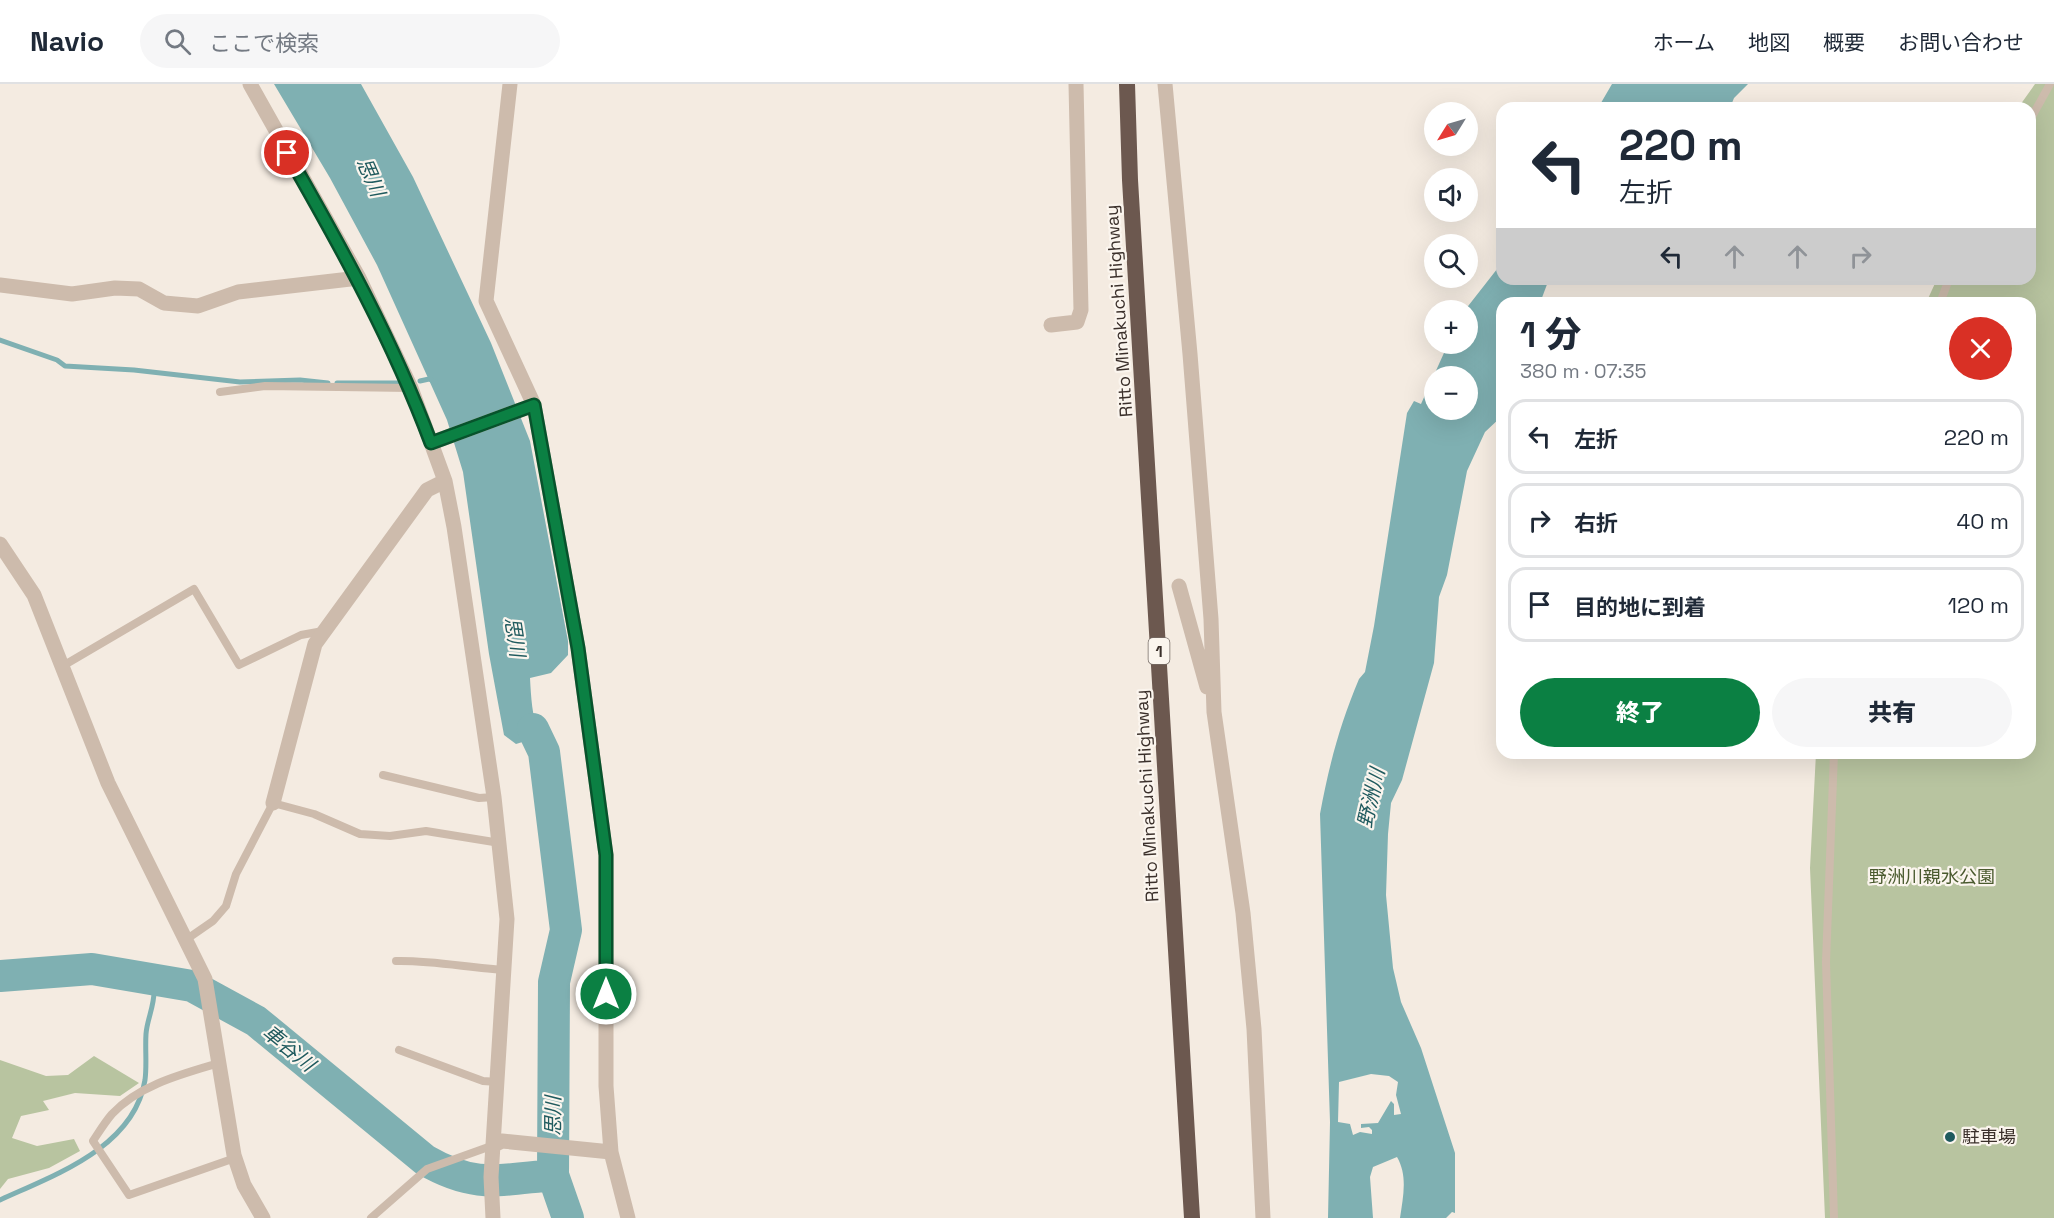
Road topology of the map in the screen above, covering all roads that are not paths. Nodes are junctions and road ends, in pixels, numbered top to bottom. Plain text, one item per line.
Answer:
1 (250, 84) edge
2 (510, 84) edge
3 (1076, 84) edge
4 (1127, 84) edge
5 (1165, 84) edge
6 (2050, 84) edge
7 (2036, 109) edge
8 (359, 278) junction
9 (0, 285) edge
10 (1051, 325) dead end
11 (411, 388) junction
12 (220, 392) dead end
13 (529, 407) junction
14 (435, 441) junction
15 (445, 481) junction
16 (0, 544) edge
17 (1179, 586) dead end
18 (323, 631) junction
19 (61, 667) junction
20 (1214, 712) junction
21 (1834, 759) edge
22 (382, 775) dead end
23 (494, 797) junction
24 (273, 803) junction
25 (500, 843) junction
26 (187, 939) junction
27 (396, 961) dead end
28 (506, 970) junction
29 (399, 1050) dead end
30 (219, 1063) junction
31 (498, 1082) junction
32 (498, 1143) junction
33 (608, 1152) junction
34 (235, 1158) junction
35 (263, 1218) edge
36 (371, 1218) edge
37 (493, 1218) edge
38 (628, 1218) edge
39 (1192, 1218) edge
40 (1263, 1218) edge
41 (1834, 1218) edge

1 - 8 street
2 - 13 street
3 - 10 street
4 - 39 highway, Ritto Minakuchi Highway / 1
5 - 20 street
6 - 7 lane
8 - 9 street
8 - 11 street
11 - 12 lane
11 - 14 street
13 - 14 street
13 - 33 street
14 - 15 street
15 - 18 street
15 - 23 street
16 - 19 street
17 - 20 street
18 - 19 lane
18 - 24 street
19 - 26 street
20 - 40 street
21 - 41 lane
22 - 23 lane
23 - 25 street
24 - 25 lane
24 - 26 lane
25 - 28 street
26 - 30 street
27 - 28 lane
28 - 31 street
29 - 31 lane
30 - 34 street
30 - 34 lane
31 - 32 street
32 - 33 street
32 - 36 lane
32 - 37 street
33 - 38 street
34 - 35 street

